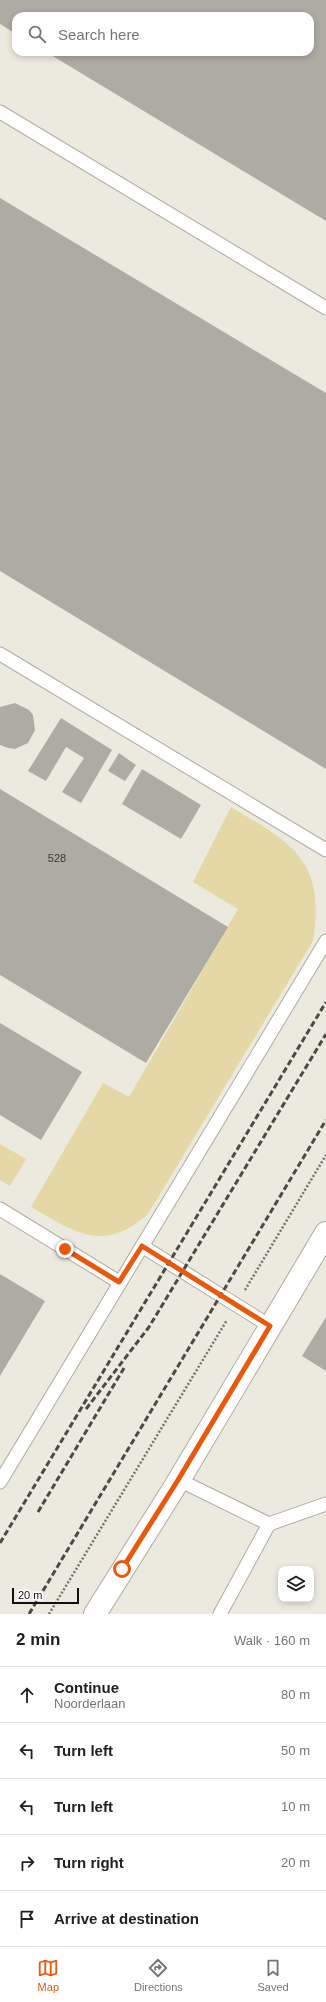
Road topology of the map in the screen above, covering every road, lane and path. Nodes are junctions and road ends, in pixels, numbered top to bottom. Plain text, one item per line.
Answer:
1 (0, 112) edge
2 (326, 308) edge
3 (0, 654) edge
4 (326, 850) edge
5 (326, 941) edge
6 (326, 1155) edge
7 (0, 1209) edge
8 (326, 1233) edge
9 (142, 1246) junction
10 (119, 1282) junction
11 (236, 1305) junction
12 (270, 1326) junction
13 (178, 1480) junction
14 (0, 1482) edge
15 (326, 1504) edge
16 (269, 1524) junction
17 (49, 1614) edge
18 (95, 1614) edge
19 (220, 1614) edge

1 - 2 lane
3 - 4 lane
5 - 9 lane
6 - 11 path
7 - 10 lane
8 - 12 main road
9 - 10 lane
9 - 11 lane
10 - 14 lane
11 - 12 lane
11 - 17 path
12 - 13 main road
13 - 16 lane
13 - 18 main road
15 - 16 lane
16 - 19 lane

